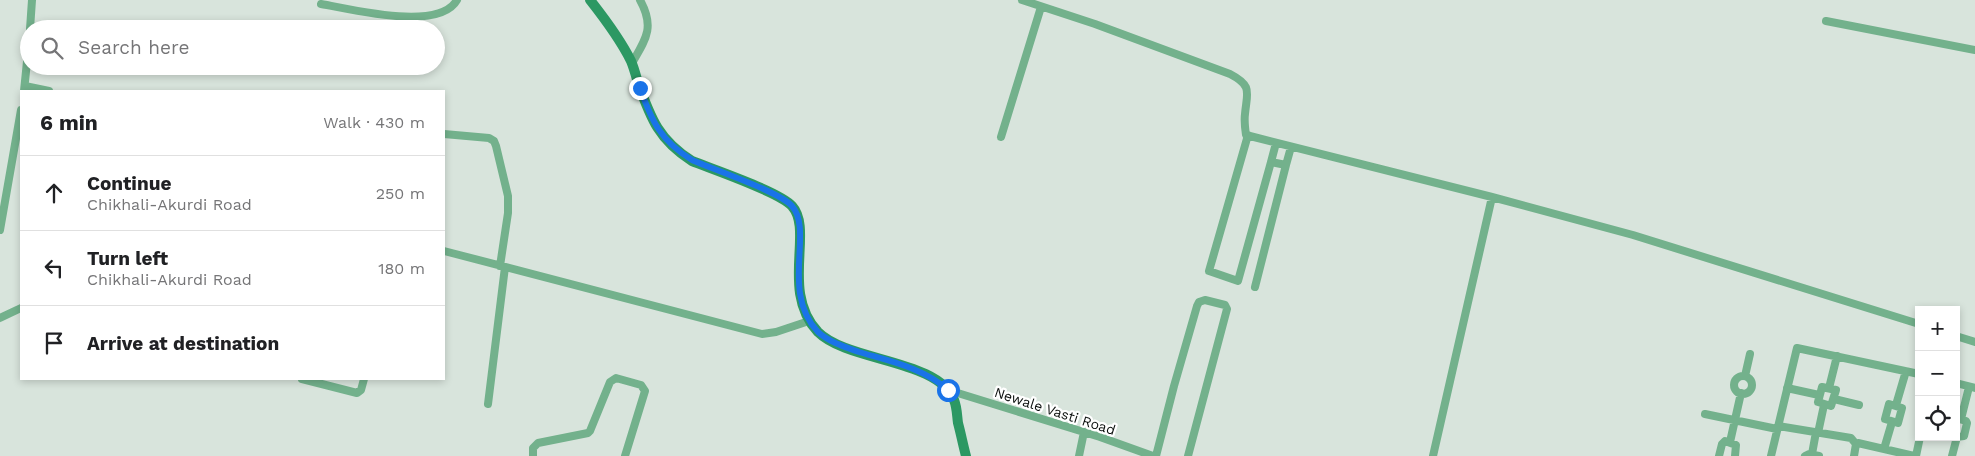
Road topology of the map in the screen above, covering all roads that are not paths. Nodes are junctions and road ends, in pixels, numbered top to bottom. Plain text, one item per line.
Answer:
1 (32, 0) edge
2 (458, 0) edge
3 (640, 0) edge
4 (1022, 0) edge
5 (591, 1) edge
6 (320, 4) dead end
7 (1042, 7) junction
8 (31, 20) edge
9 (1826, 21) dead end
10 (1975, 50) edge
11 (632, 63) junction
12 (26, 75) edge
13 (25, 89) edge
14 (20, 117) edge
15 (445, 134) edge
16 (1248, 135) junction
17 (1001, 137) dead end
18 (1276, 143) junction
19 (1291, 147) junction
20 (1271, 162) junction
21 (1286, 165) junction
22 (12, 170) junction
23 (20, 172) edge
24 (3, 196) edge
25 (1492, 196) junction
26 (0, 230) edge
27 (445, 251) edge
28 (503, 266) junction
29 (1255, 287) dead end
30 (20, 308) edge
31 (0, 318) edge
32 (809, 321) junction
33 (1915, 323) edge
34 (1960, 337) edge
35 (1975, 342) edge
36 (1750, 354) dead end
37 (1837, 356) junction
38 (1906, 371) junction
39 (1915, 373) edge
40 (1745, 376) junction
41 (306, 380) edge
42 (364, 380) edge
43 (1972, 387) edge
44 (1787, 388) junction
45 (1829, 388) junction
46 (948, 390) junction
47 (1741, 393) junction
48 (1819, 395) junction
49 (1834, 399) junction
50 (488, 404) dead end
51 (1824, 405) junction
52 (1859, 405) dead end
53 (1896, 405) junction
54 (1705, 414) dead end
55 (1960, 417) edge
56 (1960, 419) edge
57 (1735, 420) junction
58 (1892, 422) junction
59 (1777, 428) junction
60 (1084, 432) junction
61 (1817, 433) junction
62 (1960, 436) edge
63 (1919, 441) edge
64 (1955, 441) edge
65 (1730, 442) junction
66 (1856, 444) junction
67 (1884, 449) junction
68 (1896, 454) edge
69 (1774, 455) edge
70 (533, 456) edge
71 (624, 456) edge
72 (966, 456) edge
73 (1080, 456) edge
74 (1155, 456) edge
75 (1188, 456) edge
76 (1433, 456) edge
77 (1719, 456) edge
78 (1735, 456) edge
79 (1812, 456) edge
80 (1854, 456) edge
81 (1915, 456) edge
82 (1952, 456) edge

1 - 8 street
2 - 6 street
3 - 11 street
4 - 7 street
5 - 11 main road
7 - 16 street
7 - 17 street
9 - 10 street
11 - 32 main road
12 - 13 street
14 - 22 street
15 - 28 street
16 - 18 street
16 - 20 street
18 - 19 street
18 - 20 street
19 - 21 street
19 - 25 street
20 - 21 street
21 - 29 street
22 - 23 street
22 - 24 street
24 - 26 street
25 - 33 street
25 - 76 street
27 - 28 street
28 - 32 street
28 - 50 street
30 - 31 street
32 - 46 main road
34 - 35 street
36 - 40 street
37 - 38 street
37 - 44 street
37 - 45 street
38 - 39 street
38 - 53 street
40 - 47 street
40 - 47 street
41 - 42 street
43 - 55 street
44 - 48 street
44 - 59 street
45 - 48 street
45 - 49 street
46 - 60 street, Newale Vasti Road
46 - 72 main road
47 - 57 street
48 - 51 street
49 - 51 street
49 - 52 street
51 - 61 street
53 - 58 street
53 - 58 street
54 - 57 street
56 - 62 street
57 - 59 street
57 - 65 street
58 - 67 street
59 - 61 street
59 - 69 street
60 - 73 street
60 - 74 street, Newale Vasti Road
61 - 66 street
61 - 79 street
63 - 81 street
64 - 82 street
65 - 77 street
65 - 78 street
66 - 67 street
66 - 80 street
67 - 68 street
68 - 81 street
70 - 71 street
74 - 75 street

